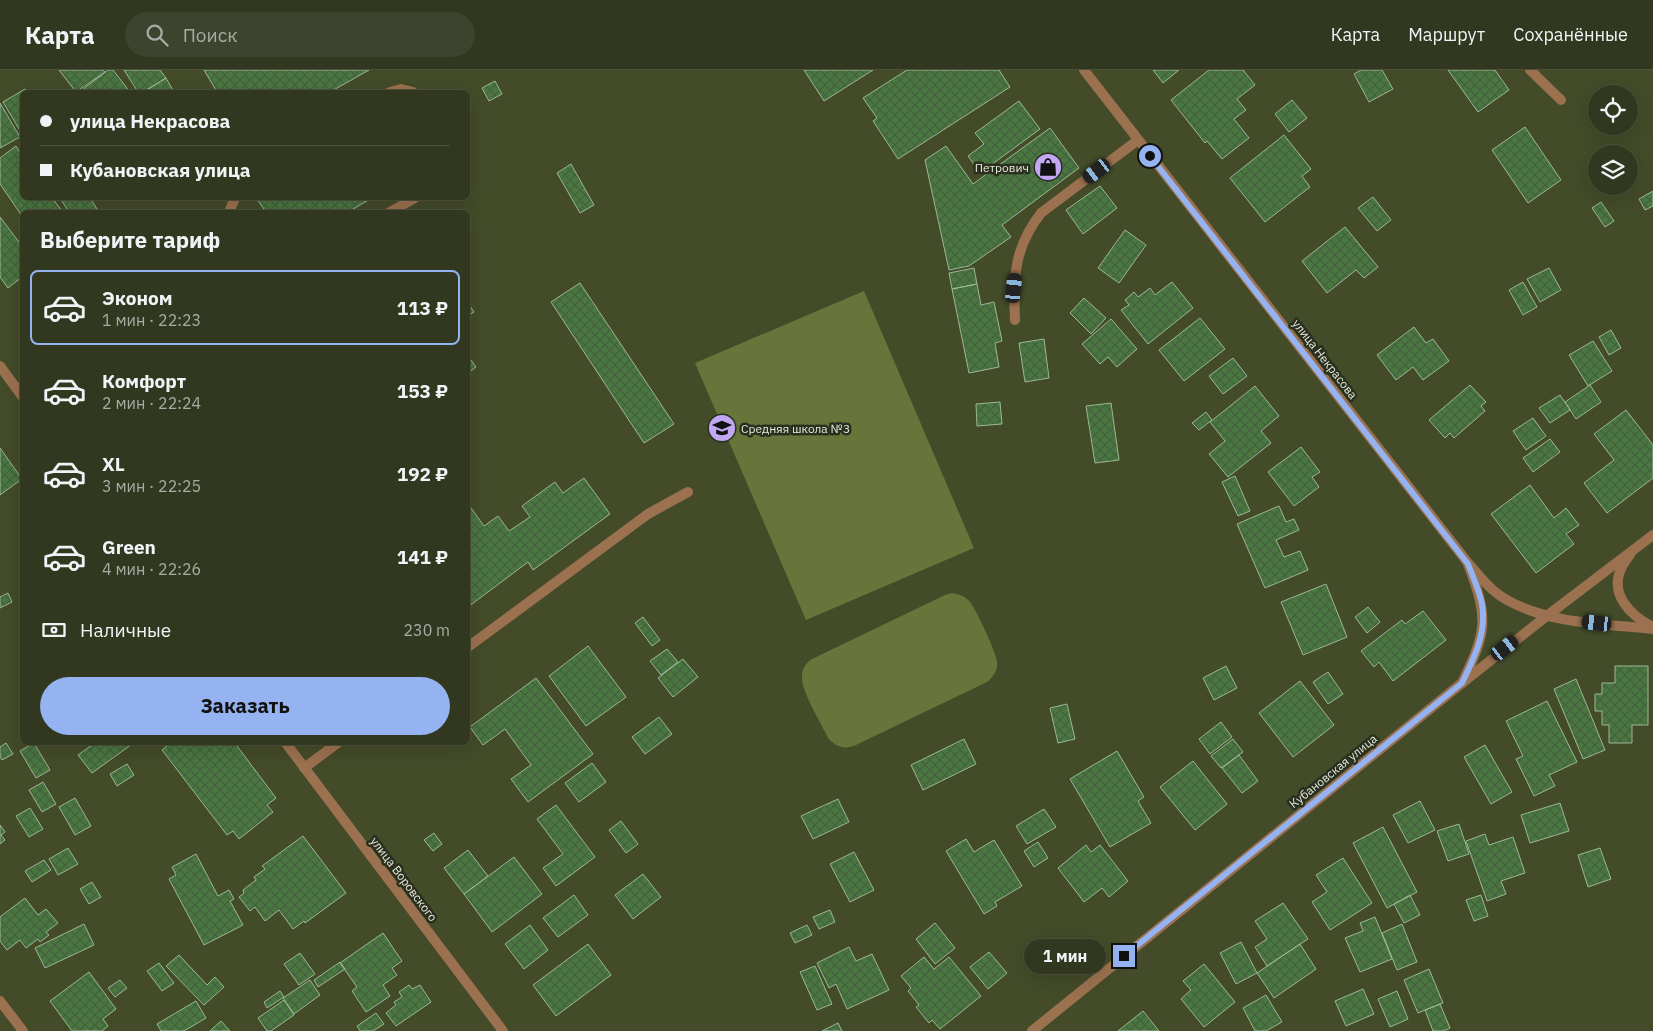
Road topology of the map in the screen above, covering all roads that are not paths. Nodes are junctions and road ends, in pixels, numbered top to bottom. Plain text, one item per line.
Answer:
1 (1084, 70) edge
2 (1530, 70) edge
3 (1561, 100) dead end
4 (1138, 140) junction
5 (411, 200) edge
6 (394, 210) edge
7 (1015, 320) dead end
8 (0, 366) edge
9 (20, 393) edge
10 (688, 492) dead end
11 (1653, 536) edge
12 (1633, 551) junction
13 (1468, 564) junction
14 (1548, 614) junction
15 (1653, 628) edge
16 (470, 646) edge
17 (1462, 683) junction
18 (287, 745) edge
19 (335, 745) edge
20 (304, 768) junction
21 (0, 1002) edge
22 (23, 1031) edge
23 (503, 1031) edge
24 (1032, 1031) edge

1 - 4 street, улица Некрасова
2 - 3 street
4 - 7 street
4 - 13 street, улица Некрасова
5 - 6 street
8 - 9 street
10 - 16 street
11 - 12 street, Кубановская улица
12 - 14 street, Кубановская улица
12 - 15 street
13 - 14 street, улица Некрасова
13 - 17 street
14 - 15 street, улица Некрасова
14 - 17 street, Кубановская улица
17 - 24 street, Кубановская улица
18 - 20 street, улица Воровского
19 - 20 street
20 - 23 street, улица Воровского
21 - 22 street

